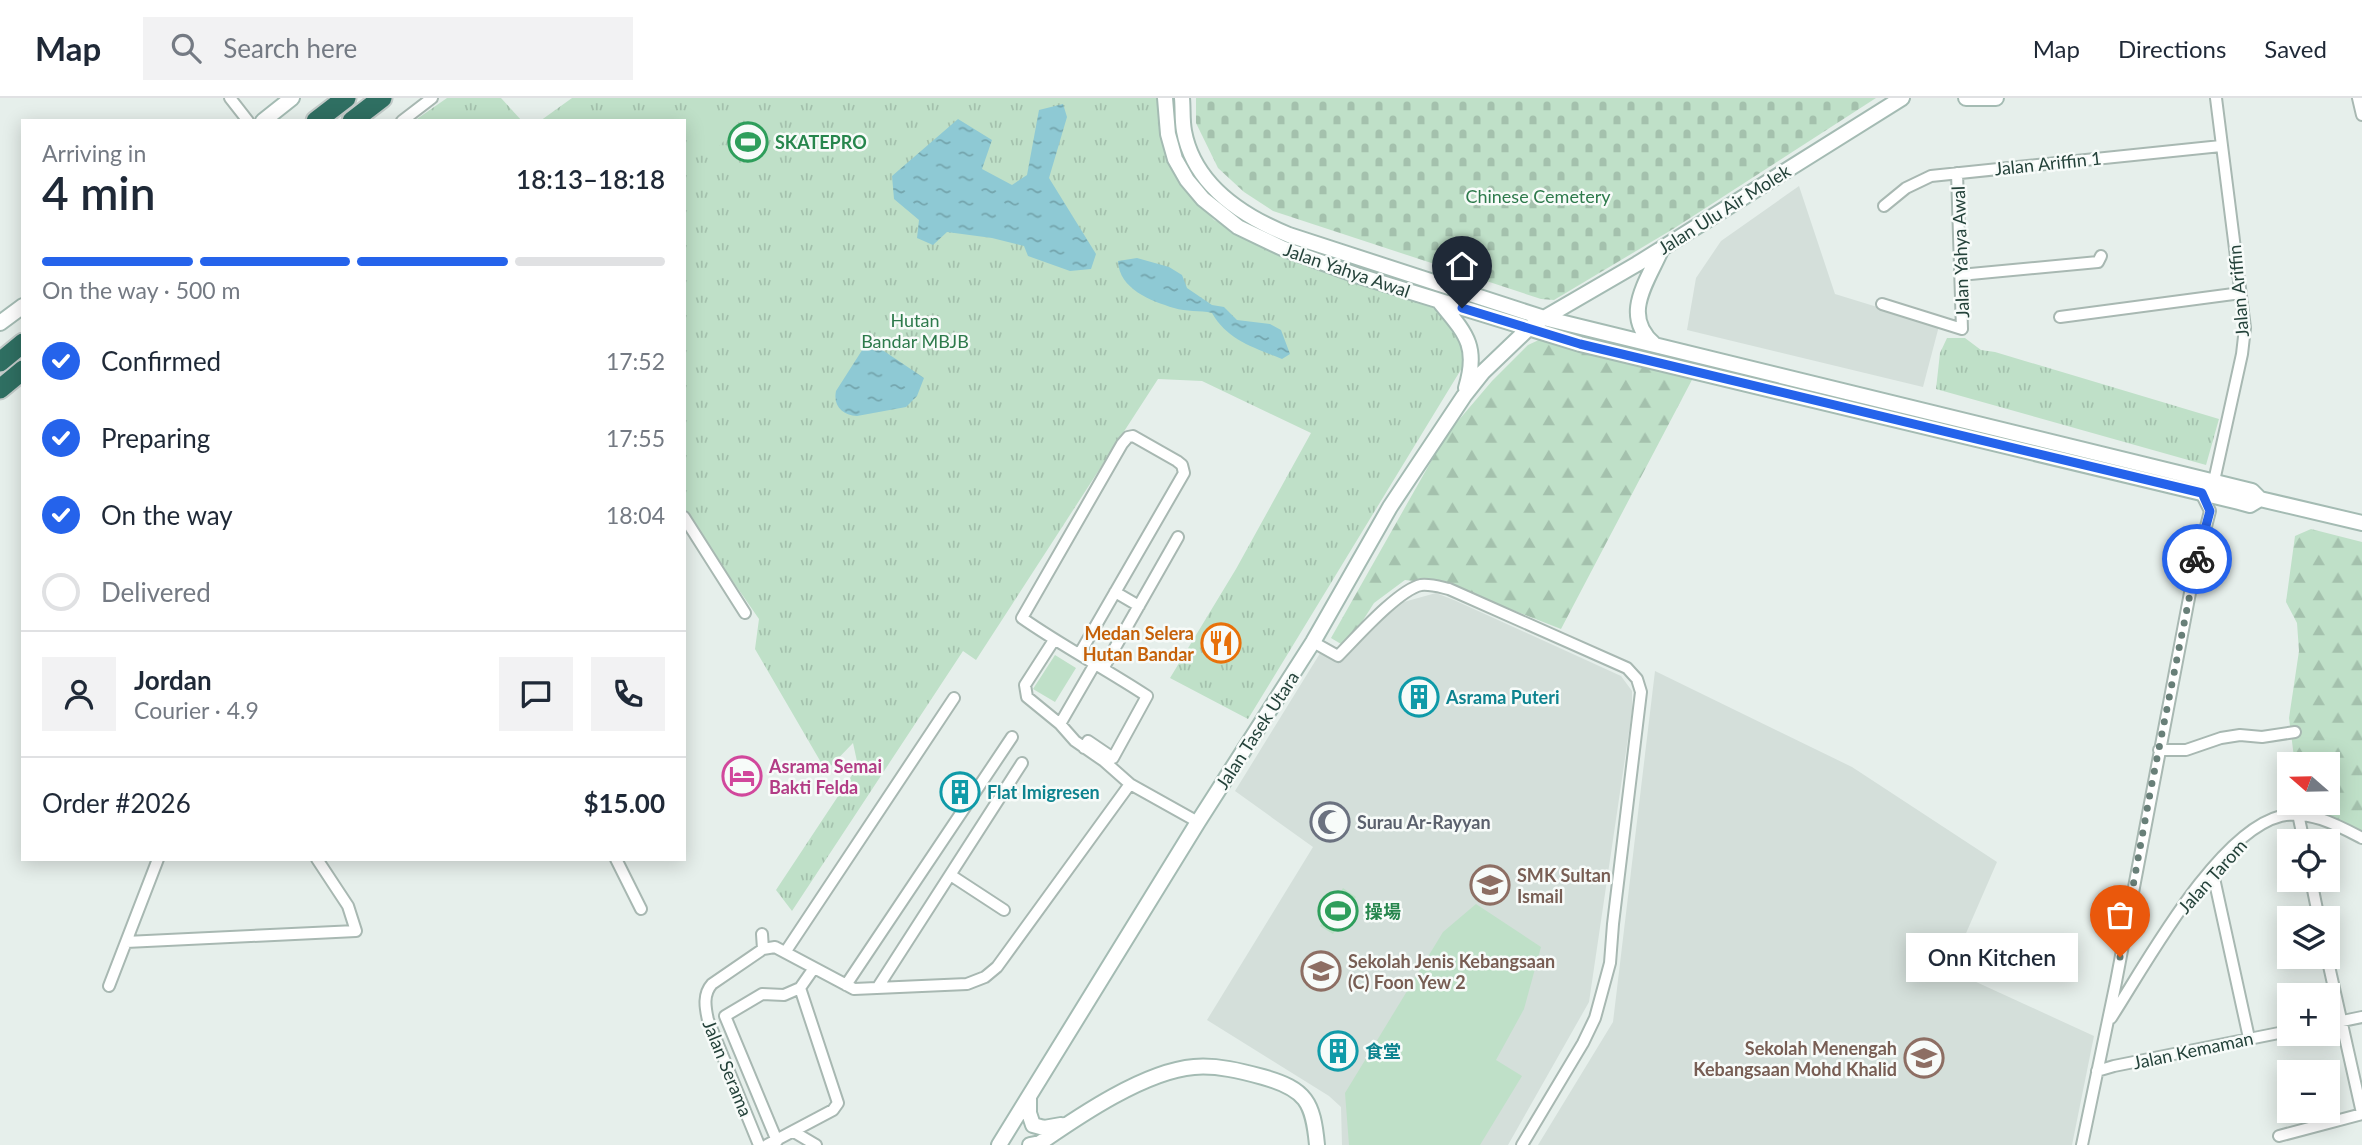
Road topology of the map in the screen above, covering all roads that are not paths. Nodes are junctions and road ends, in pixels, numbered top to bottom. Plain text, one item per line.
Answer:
1 (230, 98) edge
2 (292, 98) edge
3 (346, 98) edge
4 (382, 98) edge
5 (432, 98) edge
6 (1165, 98) edge
7 (1182, 98) edge
8 (1902, 98) edge
9 (1966, 98) edge
10 (1996, 98) edge
11 (2216, 98) edge
12 (2358, 98) edge
13 (2362, 116) edge
14 (246, 119) edge
15 (265, 119) edge
16 (319, 119) edge
17 (355, 119) edge
18 (405, 119) edge
19 (2221, 146) junction
20 (1957, 173) junction
21 (1884, 206) dead end
22 (1662, 248) junction
23 (2101, 256) dead end
24 (1960, 275) junction
25 (2241, 293) junction
26 (1439, 301) junction
27 (1882, 304) dead end
28 (21, 307) edge
29 (2060, 317) dead end
30 (1544, 318) junction
31 (0, 323) edge
32 (1529, 328) junction
33 (1657, 346) junction
34 (21, 347) edge
35 (7, 378) edge
36 (1464, 396) junction
37 (2214, 481) junction
38 (2202, 493) junction
39 (2260, 499) junction
40 (2231, 500) junction
41 (2210, 511) junction
42 (686, 520) edge
43 (2362, 523) edge
44 (1178, 537) dead end
45 (1115, 592) junction
46 (1139, 606) junction
47 (745, 613) dead end
48 (1054, 640) junction
49 (1313, 642) junction
50 (1080, 653) junction
51 (1100, 665) junction
52 (954, 698) dead end
53 (1060, 724) junction
54 (2295, 732) dead end
55 (1012, 737) dead end
56 (1084, 748) junction
57 (2159, 750) junction
58 (1022, 763) dead end
59 (1130, 784) junction
60 (2281, 816) edge
61 (2305, 816) edge
62 (1198, 822) junction
63 (2362, 838) edge
64 (157, 861) edge
65 (318, 861) edge
66 (617, 861) edge
67 (2212, 869) junction
68 (952, 876) junction
69 (641, 909) dead end
70 (1004, 910) dead end
71 (762, 934) dead end
72 (126, 942) junction
73 (763, 949) junction
74 (786, 951) junction
75 (812, 971) junction
76 (2135, 981) junction
77 (2116, 982) junction
78 (846, 985) junction
79 (109, 986) dead end
80 (878, 987) junction
81 (800, 988) junction
82 (2362, 1017) edge
83 (2340, 1022) joint
84 (2107, 1024) junction
85 (2277, 1033) edge
86 (2249, 1038) junction
87 (2097, 1071) junction
88 (1029, 1097) junction
89 (2362, 1114) edge
90 (1071, 1122) junction
91 (794, 1132) junction
92 (1054, 1133) junction
93 (2279, 1136) dead end
94 (771, 1143) edge
95 (1001, 1144) edge
96 (759, 1145) edge
97 (816, 1145) edge
98 (1030, 1145) edge
99 (1041, 1145) edge
100 (1317, 1145) edge
101 (1522, 1145) edge
102 (2082, 1145) edge

1 - 14 street
2 - 15 main road
3 - 16 highway
4 - 17 highway
5 - 18 street
6 - 26 main road, Jalan Yahya Awal
7 - 30 main road, Jalan Yahya Awal
8 - 22 main road, Jalan Ulu Air Molek
9 - 10 main road
11 - 19 street, Jalan Ariffin
12 - 13 street
19 - 20 street, Jalan Ariffin 1
19 - 25 street, Jalan Ariffin
20 - 21 street, Jalan Ariffin 1
20 - 24 street, Jalan Yahya Awal
22 - 30 main road, Jalan Ulu Air Molek
22 - 33 main road
23 - 24 street
24 - 27 street, Jalan Yahya Awal
25 - 29 street
25 - 37 street, Jalan Ariffin
26 - 32 main road, Jalan Yahya Awal
26 - 36 main road
28 - 31 main road
30 - 32 main road, Jalan Ulu Air Molek
30 - 33 main road, Jalan Yahya Awal
32 - 36 main road, Jalan Tasek Utara
32 - 38 main road, Jalan Yahya Awal
33 - 37 main road, Jalan Yahya Awal
34 - 35 highway
36 - 49 main road, Jalan Tasek Utara
37 - 39 main road, Jalan Yahya Awal
38 - 40 main road, Jalan Yahya Awal
38 - 41 street
39 - 40 main road, Jalan Yahya Awal
39 - 43 main road, Jalan Yahya Awal
40 - 41 street
41 - 57 street
42 - 47 street
44 - 46 street
45 - 46 street
45 - 48 street
45 - 50 street
46 - 51 street
48 - 50 street
48 - 53 street
49 - 62 main road, Jalan Tasek Utara
49 - 101 street
50 - 51 street
51 - 53 street
51 - 56 street
52 - 74 street
53 - 56 street
54 - 57 street
55 - 78 street
56 - 59 street
57 - 77 street
58 - 68 street
59 - 62 street
59 - 80 street
60 - 67 street, Jalan Tarom
61 - 63 street
62 - 88 main road, Jalan Tasek Utara
64 - 72 street
65 - 72 street
66 - 69 street
67 - 76 street, Jalan Tarom
67 - 86 street
68 - 70 street
68 - 80 street
71 - 73 street
72 - 79 street
73 - 74 street
73 - 96 street, Jalan Serama
74 - 75 street
75 - 78 street
75 - 81 street
76 - 77 street
76 - 84 street, Jalan Tarom
77 - 84 street
78 - 80 street
81 - 91 street
81 - 94 street
82 - 83 street
83 - 89 street
84 - 87 street, Jalan Tarom
85 - 86 street, Jalan Kemaman
86 - 87 street, Jalan Kemaman
87 - 102 street, Jalan Tarom
88 - 90 main road
88 - 95 main road, Jalan Tasek Utara
89 - 93 street
90 - 92 main road
90 - 100 main road
91 - 94 street
91 - 97 street
92 - 98 main road
92 - 99 main road

